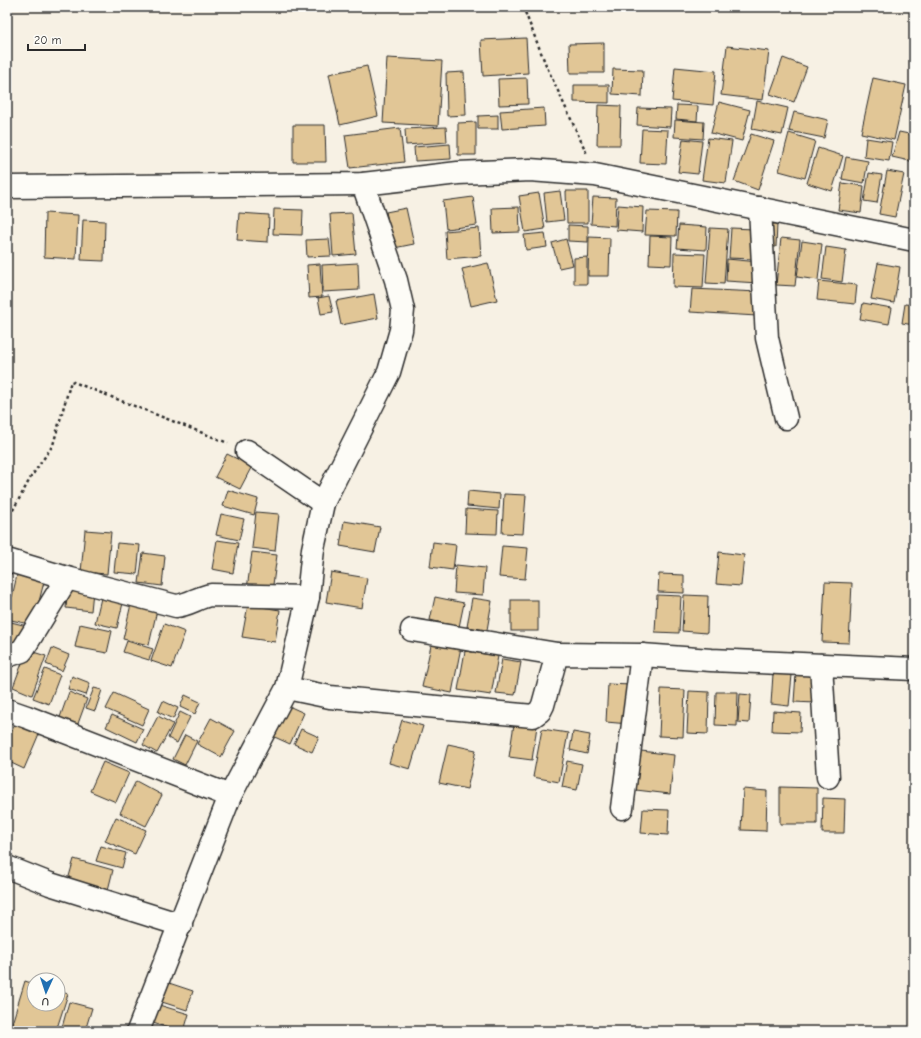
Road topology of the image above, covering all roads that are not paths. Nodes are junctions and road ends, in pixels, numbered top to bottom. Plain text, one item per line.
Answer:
1 (363, 184) junction
2 (7, 187) edge
3 (760, 208) junction
4 (914, 240) edge
5 (786, 418) dead end
6 (248, 451) road end
7 (323, 503) junction
8 (7, 560) edge
9 (67, 578) junction
10 (308, 597) junction
11 (412, 630) dead end
12 (557, 654) junction
13 (642, 655) junction
14 (7, 656) edge
15 (821, 665) junction
16 (914, 669) edge
17 (287, 688) junction
18 (7, 710) edge
19 (828, 777) dead end
20 (230, 796) junction
21 (622, 808) dead end
22 (7, 867) edge
23 (180, 925) junction
24 (138, 1031) edge

1 - 2 street
1 - 3 street
1 - 7 street
3 - 4 street
3 - 5 street
6 - 7 street
7 - 10 street
8 - 9 street
9 - 10 street
9 - 14 street
10 - 17 street
11 - 12 street
12 - 13 street
12 - 17 street
13 - 15 street
13 - 21 street
15 - 16 street
15 - 19 street
17 - 20 street
18 - 20 street
20 - 23 street
22 - 23 street
23 - 24 street

